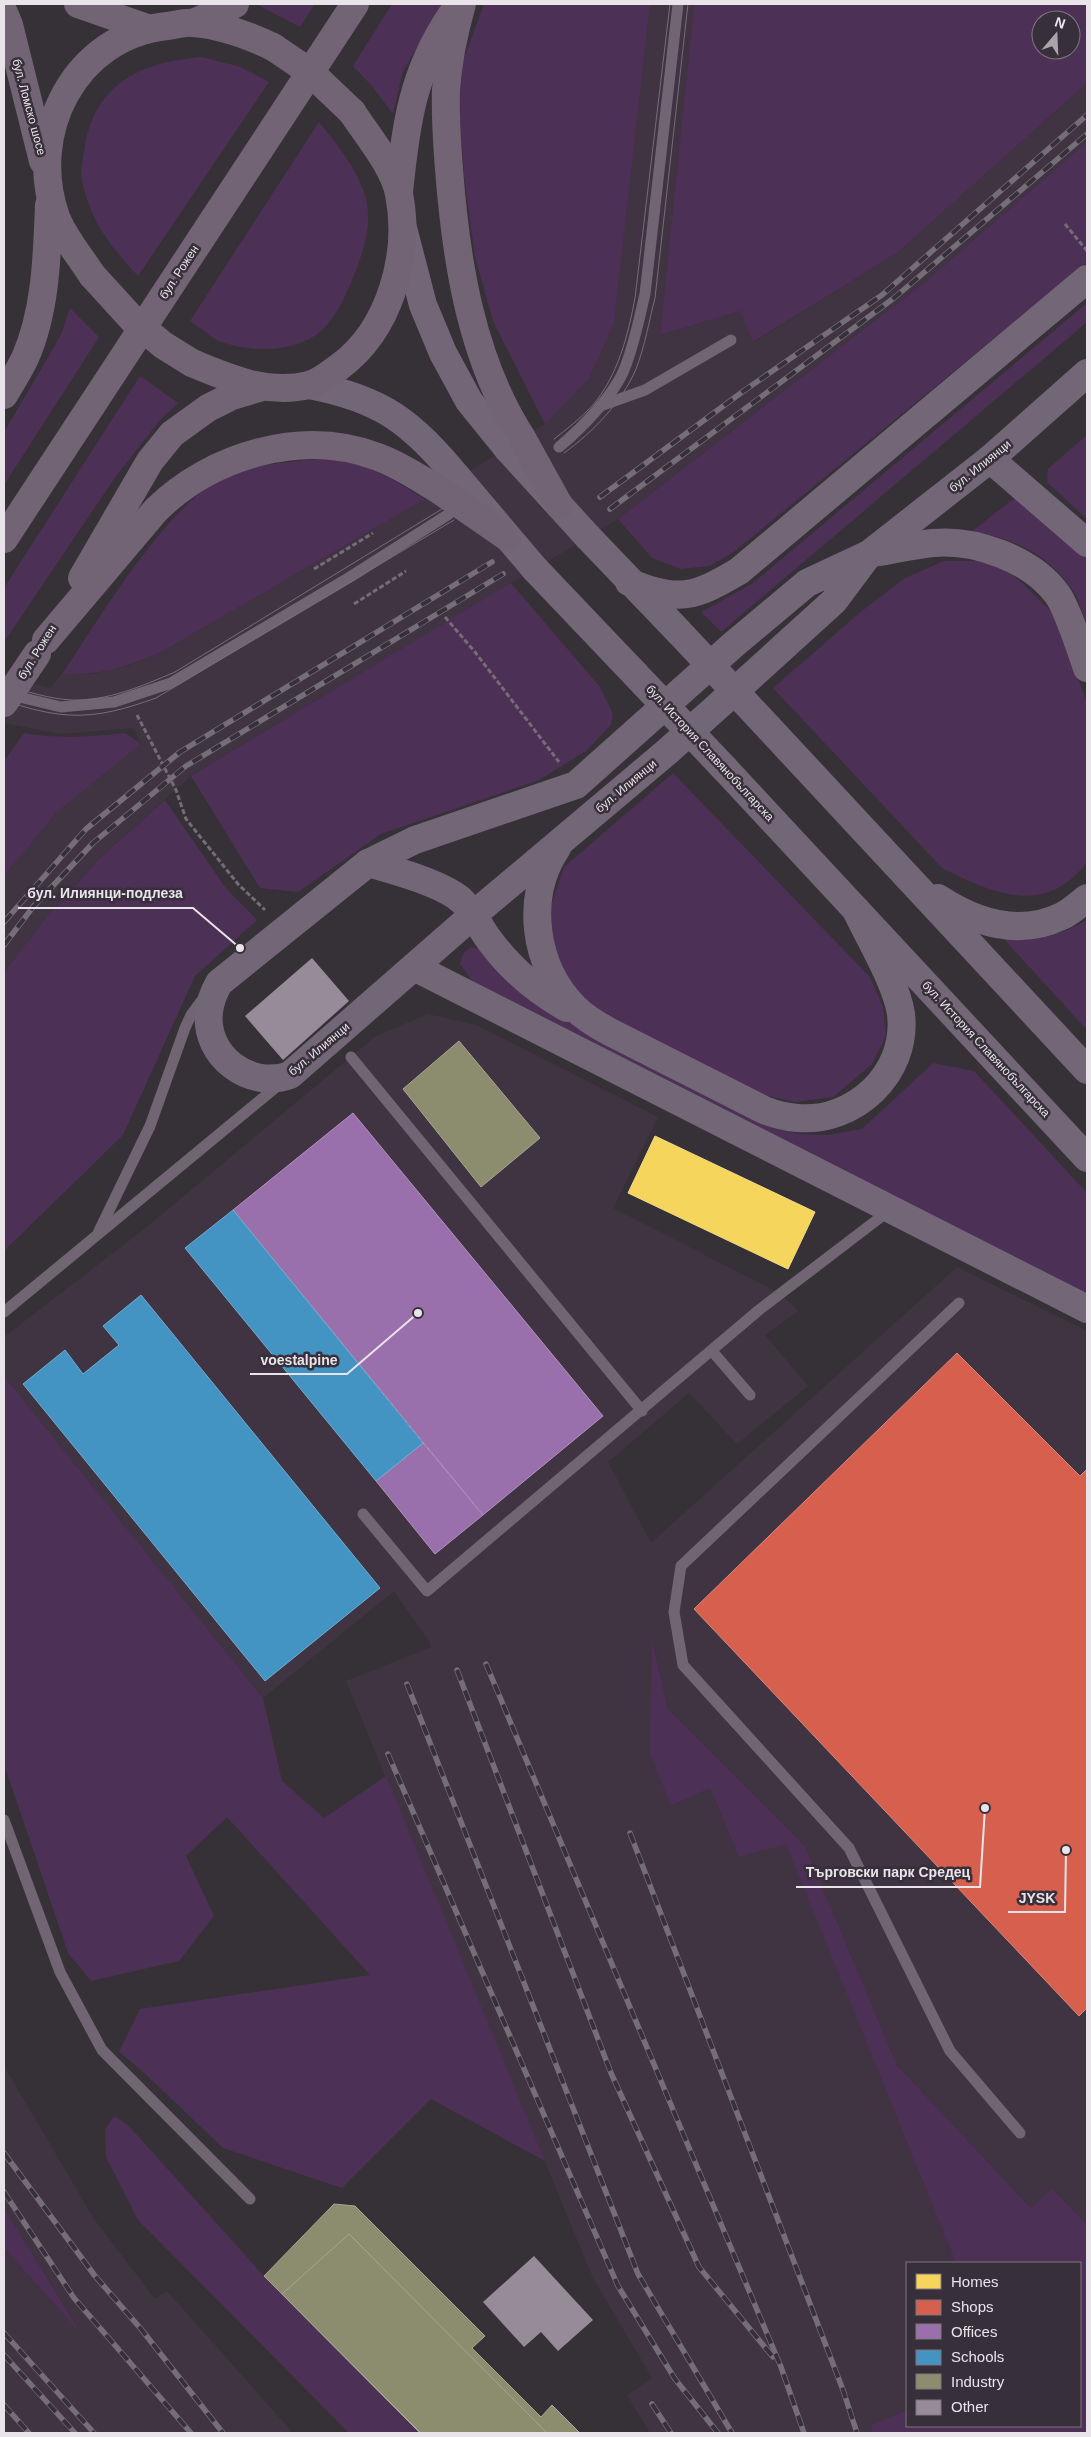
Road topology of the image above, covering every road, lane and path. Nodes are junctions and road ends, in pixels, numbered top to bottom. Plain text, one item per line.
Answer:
1 (78, 4) edge
2 (235, 4) edge
3 (355, 4) edge
4 (461, 4) edge
5 (678, 4) edge
6 (4, 13) edge
7 (193, 23) junction
8 (148, 28) junction
9 (48, 182) junction
10 (399, 192) junction
11 (402, 223) junction
12 (1065, 224) dead end
13 (1087, 251) edge
14 (1087, 279) edge
15 (731, 340) dead end
16 (1087, 373) edge
17 (309, 384) junction
18 (263, 387) junction
19 (4, 395) edge
20 (600, 406) junction
21 (514, 443) junction
22 (559, 446) dead end
23 (990, 459) junction
24 (449, 494) junction
25 (373, 533) dead end
26 (4, 540) edge
27 (1087, 544) edge
28 (869, 554) junction
29 (314, 569) dead end
30 (406, 571) dead end
31 (630, 582) junction
32 (354, 604) dead end
33 (445, 617) dead end
34 (41, 647) junction
35 (1087, 668) edge
36 (4, 693) edge
37 (4, 703) edge
38 (139, 719) dead end
39 (576, 786) junction
40 (563, 838) junction
41 (368, 863) junction
42 (916, 883) junction
43 (1087, 898) edge
44 (856, 910) junction
45 (472, 916) junction
46 (284, 930) junction
47 (414, 967) junction
48 (219, 983) junction
49 (610, 1032) junction
50 (352, 1057) dead end
51 (1087, 1070) edge
52 (290, 1076) junction
53 (1087, 1158) edge
54 (891, 1210) junction
55 (97, 1236) junction
56 (959, 1303) dead end
57 (1087, 1309) edge
58 (4, 1312) edge
59 (712, 1351) junction
60 (750, 1395) dead end
61 (642, 1411) junction
62 (363, 1514) dead end
63 (4, 1820) edge
64 (1020, 2133) dead end
65 (250, 2199) dead end

1 - 8 main road
2 - 7 main road
3 - 26 main road, бул. Рожен
4 - 10 main road
4 - 21 main road
5 - 20 lane
6 - 9 main road, бул. Ломско шосе
7 - 8 main road
7 - 10 main road, bridge
8 - 9 main road
9 - 18 main road, bridge
9 - 19 main road
10 - 11 main road
11 - 17 main road
11 - 21 main road
12 - 13 path
14 - 31 main road
15 - 20 lane
16 - 23 main road, бул. Илиянци
17 - 18 main road
17 - 24 main road
18 - 34 main road, бул. Рожен
20 - 22 lane
21 - 31 main road, bridge
23 - 27 main road
23 - 28 main road, бул. Илиянци
24 - 34 main road
24 - 36 lane
24 - 44 main road, бул. История Славянобългарска, bridge
25 - 29 path
28 - 35 main road
28 - 39 main road, бул. Илиянци
28 - 40 main road, бул. Илиянци
30 - 32 path
31 - 42 main road, bridge
33 - 39 path
34 - 37 main road, бул. Рожен, bridge
38 - 46 path
39 - 41 main road, бул. Илиянци
40 - 45 main road, бул. Илиянци
40 - 49 main road
41 - 45 main road
41 - 46 main road, бул. Илиянци
42 - 43 main road
42 - 51 main road
44 - 49 main road
44 - 53 main road, бул. История Славянобългарска
45 - 47 main road, бул. Илиянци
45 - 49 main road
46 - 48 main road, бул. Илиянци
47 - 52 main road, бул. Илиянци
47 - 54 main road
48 - 52 main road, бул. Илиянци
48 - 55 lane
50 - 61 lane
52 - 55 lane
54 - 57 main road
54 - 59 lane
55 - 58 lane
56 - 64 lane
59 - 60 lane
59 - 61 lane
61 - 62 lane
63 - 65 lane

